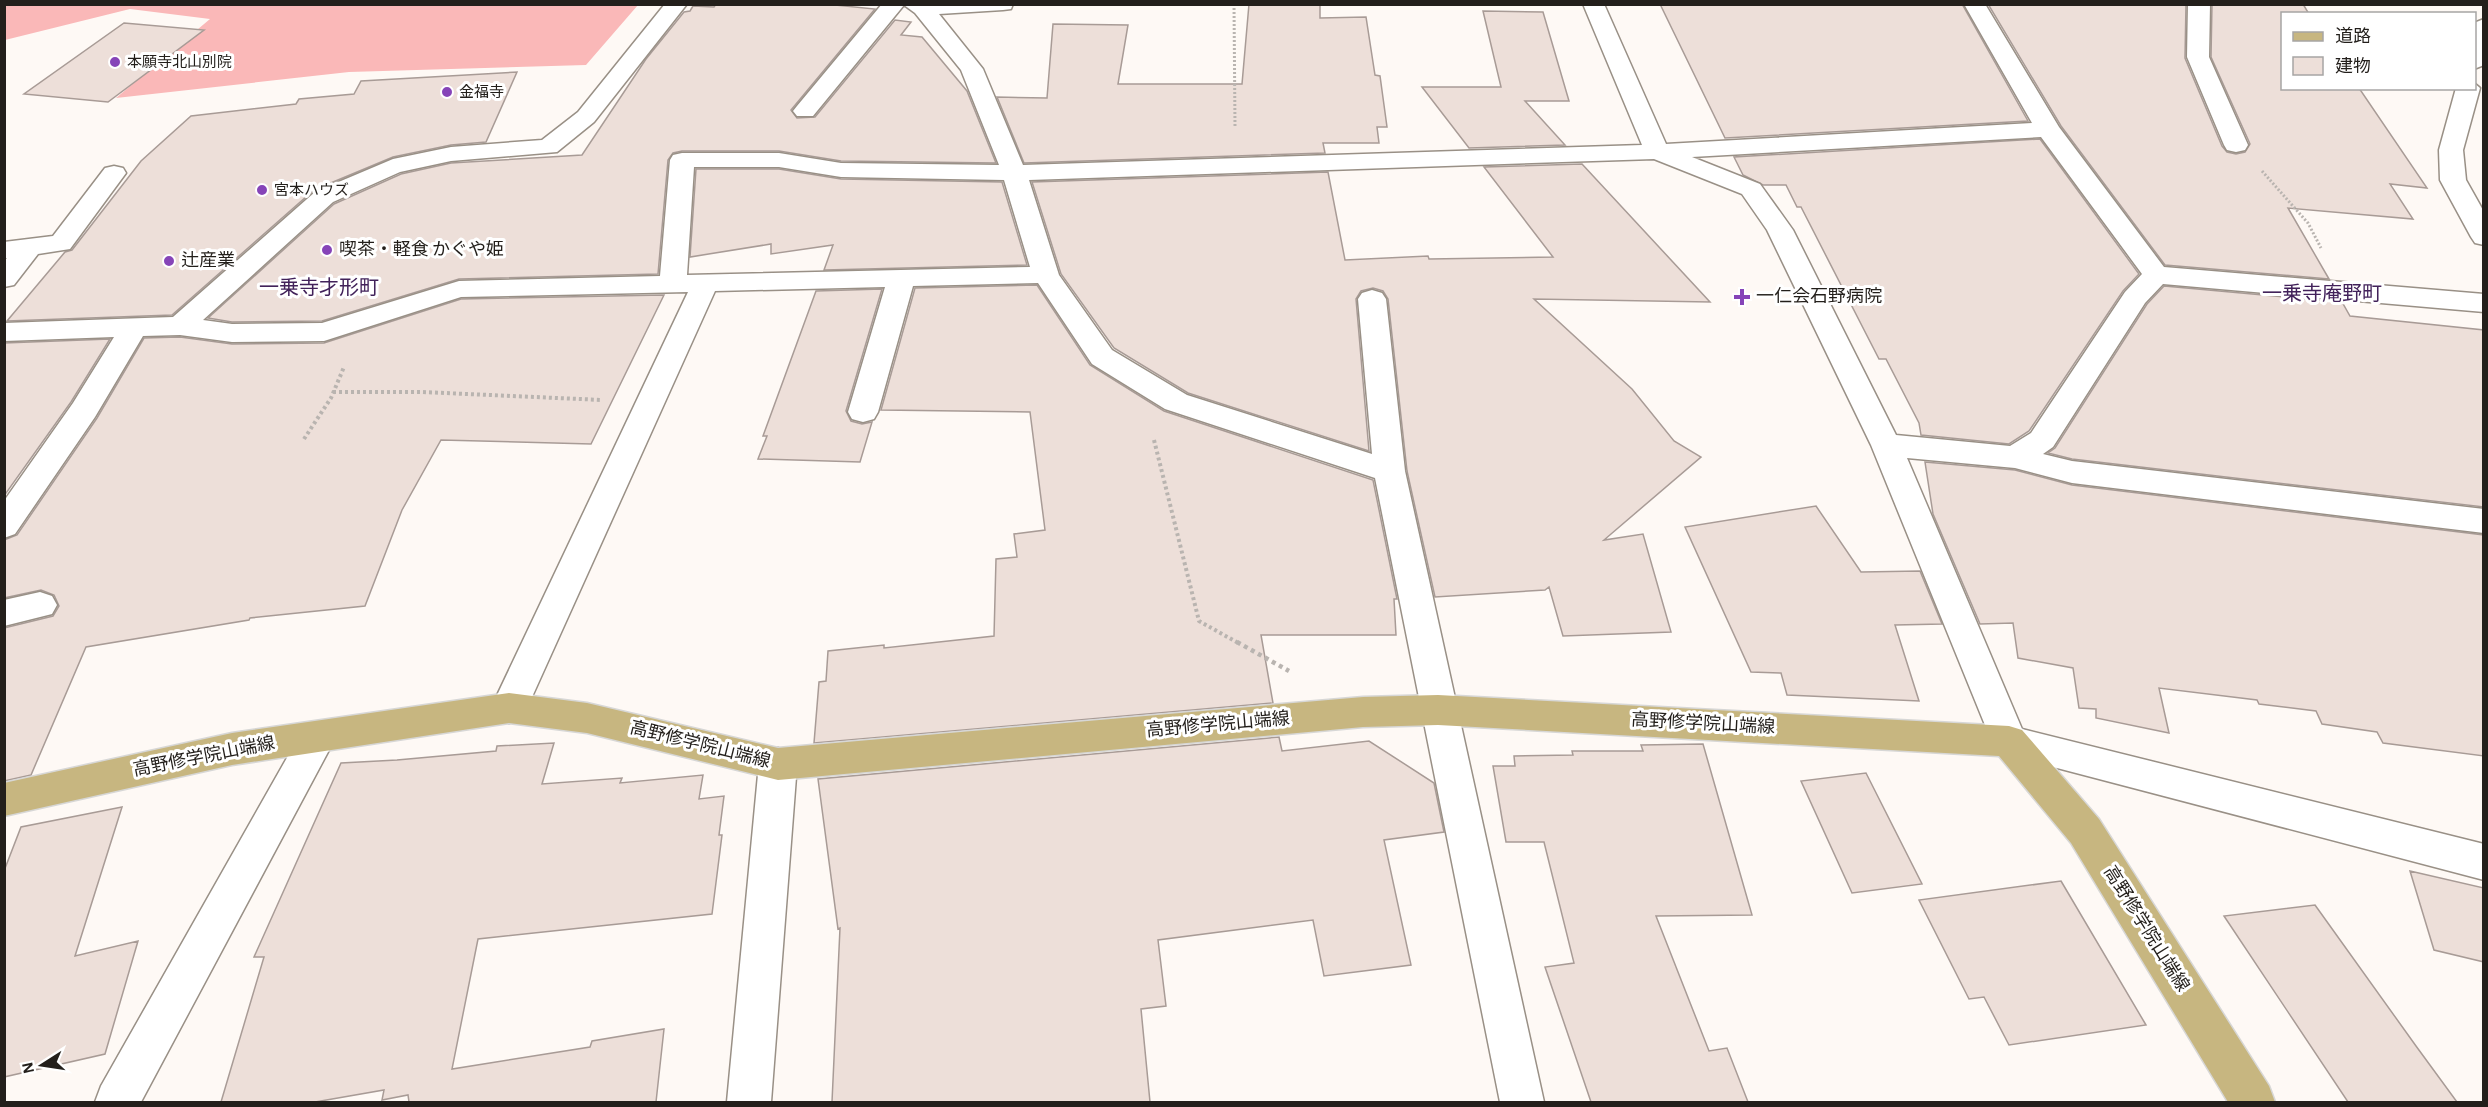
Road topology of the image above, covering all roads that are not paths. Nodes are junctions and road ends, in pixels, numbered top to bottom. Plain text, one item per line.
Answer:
1 (678, 4) edge
2 (894, 4) edge
3 (1004, 4) edge
4 (1593, 4) edge
5 (1974, 4) edge
6 (2199, 4) edge
7 (919, 6) edge
8 (2483, 30) edge
9 (2476, 58) edge
10 (2467, 90) edge
11 (805, 111) dead end
12 (2048, 129) junction
13 (2236, 145) road end
14 (1657, 152) junction
15 (1014, 172) junction
16 (114, 173) dead end
17 (2484, 237) edge
18 (16, 250) edge
19 (1046, 275) junction
20 (2156, 275) junction
21 (902, 277) junction
22 (4, 279) edge
23 (706, 282) junction
24 (673, 283) junction
25 (1372, 298) dead end
26 (2484, 303) edge
27 (180, 326) junction
28 (134, 328) junction
29 (4, 332) edge
30 (863, 412) dead end
31 (1886, 445) junction
32 (2015, 457) junction
33 (1389, 471) junction
34 (2484, 521) edge
35 (4, 526) edge
36 (40, 605) dead end
37 (4, 613) edge
38 (509, 708) junction
39 (1438, 710) junction
40 (318, 737) junction
41 (2009, 741) junction
42 (778, 764) junction
43 (4, 800) edge
44 (2484, 862) edge
45 (117, 1102) edge
46 (749, 1102) edge
47 (1522, 1102) edge
48 (2253, 1102) edge

1 - 27 street
2 - 11 street
3 - 7 street
4 - 14 street
5 - 12 street
6 - 13 street
7 - 15 street
8 - 9 street
10 - 17 street
12 - 14 street
12 - 20 street
14 - 15 street
14 - 31 street
15 - 19 street
15 - 24 street
16 - 18 street
18 - 22 street
19 - 21 street
19 - 33 street
20 - 26 street
20 - 32 street
21 - 23 street
21 - 30 street
23 - 24 street
23 - 38 street
24 - 27 street
25 - 33 street
27 - 28 street
28 - 29 street
28 - 35 street
31 - 32 street
31 - 41 street
32 - 34 street
33 - 39 street
36 - 37 street
38 - 40 main road, 高野修学院山端線
38 - 42 main road, 高野修学院山端線
39 - 41 main road, 高野修学院山端線
39 - 42 main road, 高野修学院山端線
39 - 47 street
40 - 43 main road, 高野修学院山端線
40 - 45 street
41 - 44 street
41 - 48 main road, 高野修学院山端線
42 - 46 street

